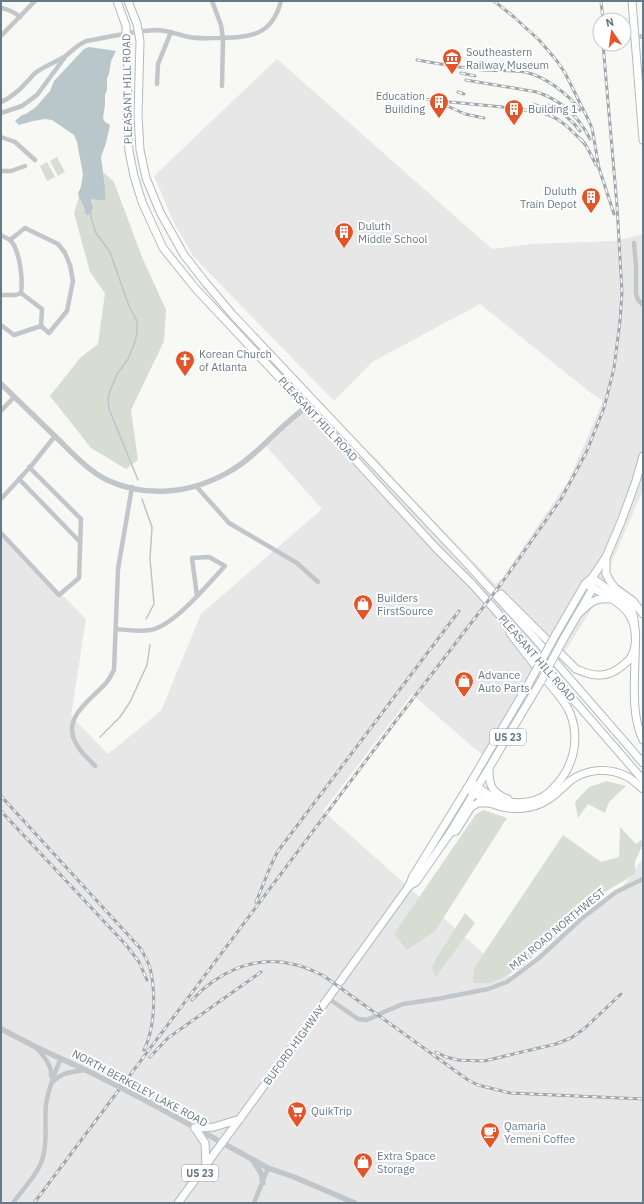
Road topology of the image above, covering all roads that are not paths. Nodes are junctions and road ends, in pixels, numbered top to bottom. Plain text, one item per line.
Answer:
1 (35, 1) edge
2 (117, 1) edge
3 (128, 1) edge
4 (212, 1) edge
5 (281, 1) edge
6 (632, 1) edge
7 (1, 8) edge
8 (20, 17) junction
9 (136, 31) junction
10 (171, 32) junction
11 (126, 33) junction
12 (1, 36) edge
13 (643, 36) edge
14 (223, 38) junction
15 (634, 38) junction
16 (66, 56) junction
17 (157, 84) dead end
18 (222, 86) dead end
19 (641, 93) edge
20 (1, 102) edge
21 (1, 113) edge
22 (1, 138) edge
23 (643, 140) edge
24 (36, 160) dead end
25 (25, 166) dead end
26 (1, 171) edge
27 (1, 235) edge
28 (10, 240) junction
29 (634, 243) dead end
30 (21, 293) junction
31 (1, 296) edge
32 (643, 305) edge
33 (1, 325) edge
34 (41, 326) junction
35 (1, 384) edge
36 (14, 397) junction
37 (313, 401) junction
38 (306, 406) junction
39 (1, 411) edge
40 (55, 436) junction
41 (643, 456) edge
42 (30, 467) junction
43 (19, 479) junction
44 (196, 486) junction
45 (132, 488) junction
46 (1, 498) edge
47 (1, 533) edge
48 (80, 542) junction
49 (606, 557) junction
50 (464, 560) junction
51 (592, 578) junction
52 (318, 582) dead end
53 (585, 584) junction
54 (473, 585) junction
55 (593, 588) junction
56 (197, 596) junction
57 (611, 600) junction
58 (643, 614) edge
59 (577, 615) junction
60 (643, 629) edge
61 (116, 630) junction
62 (643, 636) edge
63 (641, 687) dead end
64 (638, 698) junction
65 (643, 740) edge
66 (643, 763) edge
67 (96, 766) dead end
68 (488, 770) junction
69 (562, 778) junction
70 (643, 780) edge
71 (469, 785) junction
72 (643, 788) edge
73 (476, 790) junction
74 (489, 803) junction
75 (450, 833) junction
76 (643, 878) edge
77 (409, 886) junction
78 (328, 998) junction
79 (1, 1029) edge
80 (36, 1047) junction
81 (61, 1058) junction
82 (86, 1070) junction
83 (50, 1086) junction
84 (240, 1119) junction
85 (195, 1128) junction
86 (222, 1143) junction
87 (252, 1159) junction
88 (206, 1165) junction
89 (268, 1168) junction
90 (262, 1183) junction
91 (13, 1203) edge
92 (178, 1203) edge
93 (254, 1203) edge
94 (355, 1203) edge

1 - 8 street
2 - 11 main road, PLEASANT HILL ROAD
3 - 9 main road, PLEASANT HILL ROAD
4 - 14 street
5 - 14 street
6 - 15 main road
7 - 8 street
8 - 12 street
9 - 10 street
9 - 11 street
9 - 37 main road, PLEASANT HILL ROAD
10 - 14 street
10 - 17 street
11 - 16 street
11 - 38 main road, PLEASANT HILL ROAD
13 - 15 street
14 - 18 street
15 - 19 main road
16 - 20 street
16 - 21 street
19 - 23 main road
22 - 24 street
25 - 26 street
27 - 28 street
28 - 30 street
28 - 34 street
29 - 32 street
30 - 31 street
30 - 34 street
33 - 34 street
35 - 36 street
36 - 39 street
36 - 40 street
37 - 38 street
37 - 50 main road, PLEASANT HILL ROAD
38 - 44 street
38 - 54 main road, PLEASANT HILL ROAD
40 - 42 street
40 - 45 street
41 - 49 main road, BUFORD HIGHWAY / US 23
42 - 43 street
42 - 48 street
43 - 46 street
43 - 48 street
44 - 45 street
44 - 52 street
45 - 61 street
47 - 48 street
49 - 51 main road, BUFORD HIGHWAY / US 23
49 - 58 main road
50 - 57 main road
50 - 66 main road, PLEASANT HILL ROAD
51 - 53 main road, BUFORD HIGHWAY / US 23
51 - 55 main road
51 - 60 main road
53 - 55 main road
53 - 71 main road, BUFORD HIGHWAY / US 23, bridge
54 - 69 main road
54 - 70 main road, PLEASANT HILL ROAD
55 - 57 main road
55 - 59 main road, BUFORD HIGHWAY / US 23
56 - 56 street
56 - 61 street
57 - 59 main road
59 - 68 main road, BUFORD HIGHWAY / US 23, bridge
61 - 67 street
62 - 64 main road
63 - 64 main road
64 - 65 main road
68 - 69 main road
68 - 73 main road, BUFORD HIGHWAY / US 23
69 - 73 main road
71 - 73 main road
71 - 77 main road, BUFORD HIGHWAY / US 23
72 - 74 main road
73 - 74 main road
73 - 75 main road, BUFORD HIGHWAY / US 23
74 - 75 main road
75 - 77 main road, BUFORD HIGHWAY / US 23
76 - 78 street, MAY ROAD NORTHWEST
77 - 78 main road, BUFORD HIGHWAY / US 23
78 - 84 main road, BUFORD HIGHWAY / US 23
79 - 80 street, NORTH BERKELEY LAKE ROAD
80 - 81 street, NORTH BERKELEY LAKE ROAD
80 - 83 street
81 - 82 street, NORTH BERKELEY LAKE ROAD
81 - 83 street
82 - 83 street
82 - 85 street, NORTH BERKELEY LAKE ROAD, bridge
83 - 91 street
84 - 85 main road
84 - 86 main road, BUFORD HIGHWAY / US 23
85 - 86 street, NORTH BERKELEY LAKE ROAD
85 - 88 main road
86 - 87 street, NORTH BERKELEY LAKE ROAD
86 - 88 main road, BUFORD HIGHWAY / US 23
87 - 89 street, NORTH BERKELEY LAKE ROAD
87 - 90 street
88 - 92 main road, BUFORD HIGHWAY / US 23
89 - 90 street
89 - 94 street, NORTH BERKELEY LAKE ROAD
90 - 93 street

